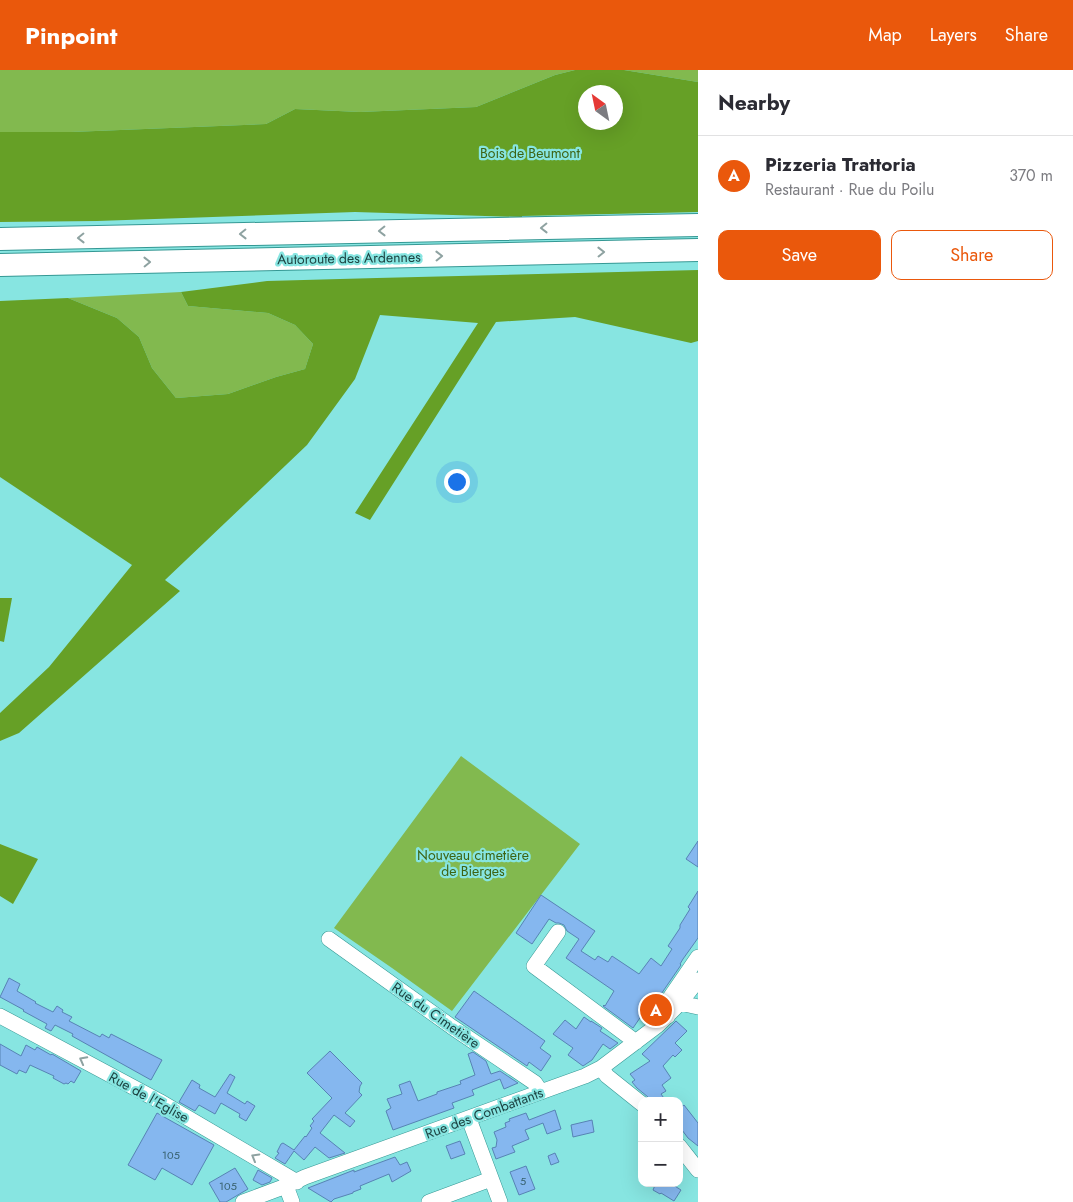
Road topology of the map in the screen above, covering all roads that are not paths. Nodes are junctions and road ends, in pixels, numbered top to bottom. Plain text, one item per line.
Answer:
1 (698, 225) edge
2 (5, 236) edge
3 (698, 250) edge
4 (4, 267) edge
5 (558, 932) dead end
6 (329, 939) dead end
7 (698, 957) edge
8 (698, 980) edge
9 (680, 1003) junction
10 (698, 1007) edge
11 (0, 1016) edge
12 (668, 1016) junction
13 (636, 1042) junction
14 (601, 1068) junction
15 (541, 1092) junction
16 (638, 1100) edge
17 (469, 1119) junction
18 (683, 1151) edge
19 (698, 1170) edge
20 (491, 1179) junction
21 (291, 1184) junction
22 (243, 1202) edge
23 (292, 1202) edge
24 (429, 1202) edge
25 (500, 1202) edge

1 -> 2 highway, Autoroute des Ardennes
4 -> 3 highway, Autoroute des Ardennes
5 - 13 street
6 - 15 street, Rue du Cimetière
7 - 12 street
8 - 9 street, Rue des Combattants
9 - 10 street
9 - 12 street, Rue des Combattants
21 -> 11 street, Rue de l'Eglise
12 - 13 street, Rue des Combattants
13 - 14 street, Rue des Combattants
14 - 15 street, Rue des Combattants
14 - 16 street
15 - 17 street, Rue des Combattants
17 - 20 street
17 - 21 street, Rue des Combattants
18 - 19 street
20 - 24 street
20 - 25 street
21 - 22 street, Rue des Combattants
21 - 23 street

